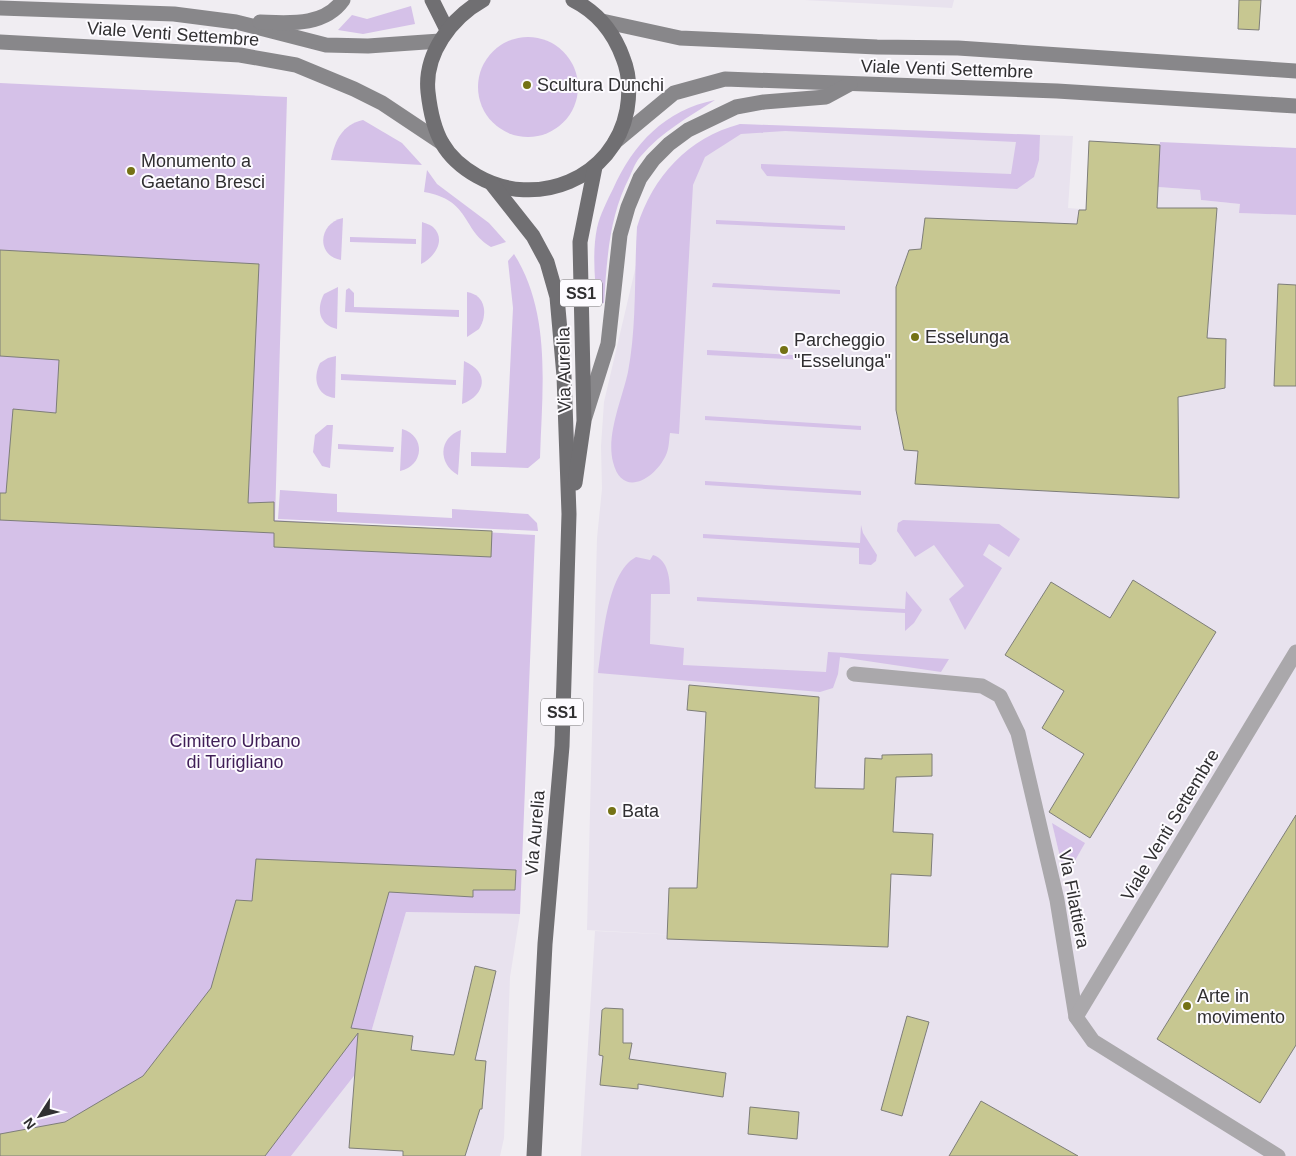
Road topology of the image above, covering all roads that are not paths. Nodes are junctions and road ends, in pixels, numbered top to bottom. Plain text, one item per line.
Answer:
1 (343, 0) edge
2 (432, 0) edge
3 (483, 0) edge
4 (573, 0) edge
5 (24, 5) edge
6 (0, 8) edge
7 (602, 21) junction
8 (236, 22) junction
9 (443, 35) junction
10 (0, 42) edge
11 (1296, 71) edge
12 (852, 84) junction
13 (1296, 106) edge
14 (616, 142) junction
15 (442, 143) junction
16 (595, 167) junction
17 (492, 184) junction
18 (584, 421) junction
19 (569, 514) junction
20 (1296, 652) edge
21 (854, 674) dead end
22 (1076, 1017) junction
23 (534, 1156) edge
24 (1278, 1156) edge

1 - 8 main road
2 - 9 main road
3 - 9 main road
4 - 7 main road
5 - 6 main road, Viale Venti Settembre
5 - 8 main road, Viale Venti Settembre
7 - 11 main road, Viale Venti Settembre
7 - 14 main road
8 - 9 main road, Viale Venti Settembre
9 - 15 main road
10 - 15 main road, Viale Venti Settembre
12 - 13 main road, Viale Venti Settembre
12 - 14 main road, Viale Venti Settembre
12 - 18 main road, SS1
14 - 16 main road
15 - 17 main road
16 - 17 main road
16 - 18 main road, Via Aurelia / SS1
17 - 19 main road, Via Aurelia / SS1
18 - 19 main road, Via Aurelia / SS1
19 - 23 main road, Via Aurelia / SS1
20 - 22 street, Viale Venti Settembre
21 - 22 street, Via Filattiera
22 - 24 street, Via Filattiera

